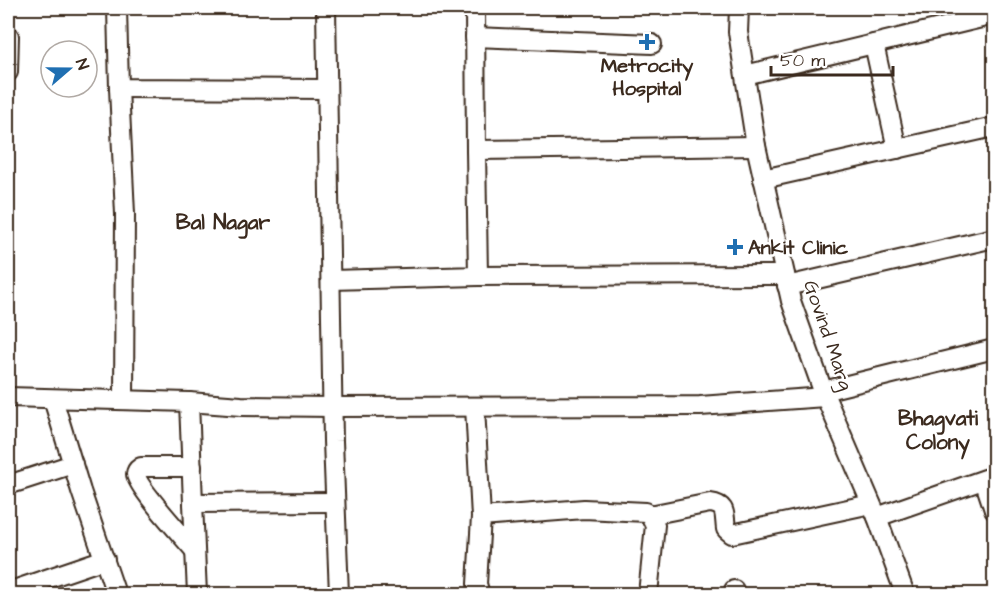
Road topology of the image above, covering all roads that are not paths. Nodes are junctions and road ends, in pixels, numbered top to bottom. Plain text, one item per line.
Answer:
1 (117, 8) edge
2 (326, 8) edge
3 (475, 8) edge
4 (739, 8) edge
5 (994, 15) edge
6 (8, 35) edge
7 (475, 37) junction
8 (652, 44) dead end
9 (874, 44) junction
10 (8, 72) edge
11 (745, 75) junction
12 (118, 88) junction
13 (327, 88) junction
14 (994, 128) edge
15 (756, 146) junction
16 (897, 149) junction
17 (476, 150) junction
18 (763, 179) junction
19 (994, 238) edge
20 (478, 276) junction
21 (331, 280) junction
22 (786, 280) junction
23 (994, 349) edge
24 (824, 394) junction
25 (8, 398) edge
26 (53, 399) junction
27 (124, 400) junction
28 (189, 402) junction
29 (332, 407) junction
30 (475, 407) junction
31 (73, 464) junction
32 (192, 467) junction
33 (989, 478) edge
34 (8, 485) edge
35 (334, 502) junction
36 (193, 503) junction
37 (874, 510) junction
38 (994, 510) edge
39 (650, 515) junction
40 (482, 517) junction
41 (195, 551) junction
42 (105, 560) junction
43 (8, 592) edge
44 (116, 594) edge
45 (197, 594) edge
46 (339, 594) edge
47 (480, 594) edge
48 (648, 594) edge
49 (905, 594) edge

1 - 12 street
2 - 13 street
3 - 7 street
4 - 11 street, Govind Marg
5 - 9 street
6 - 10 street
7 - 8 street
7 - 17 street
9 - 11 street
9 - 16 street
11 - 15 street, Govind Marg
12 - 13 street
12 - 27 street
13 - 21 street
14 - 16 street
15 - 17 street
15 - 18 street, Govind Marg
16 - 18 street
17 - 20 street
18 - 22 street, Govind Marg
19 - 22 street
20 - 21 street
20 - 22 street
21 - 29 street
22 - 24 street, Govind Marg
23 - 24 street
24 - 30 street
24 - 37 street, Govind Marg
25 - 26 street
26 - 27 street
26 - 31 street
27 - 28 street
28 - 29 street
28 - 32 street
29 - 30 street
29 - 35 street
30 - 40 street
31 - 34 street
31 - 42 street
32 - 36 street
32 - 41 street
33 - 37 street
33 - 38 street
35 - 36 street
35 - 46 street
36 - 41 street
37 - 39 street
37 - 49 street, Govind Marg
39 - 40 street
39 - 48 street
40 - 47 street
41 - 45 street
42 - 43 street
42 - 44 street

